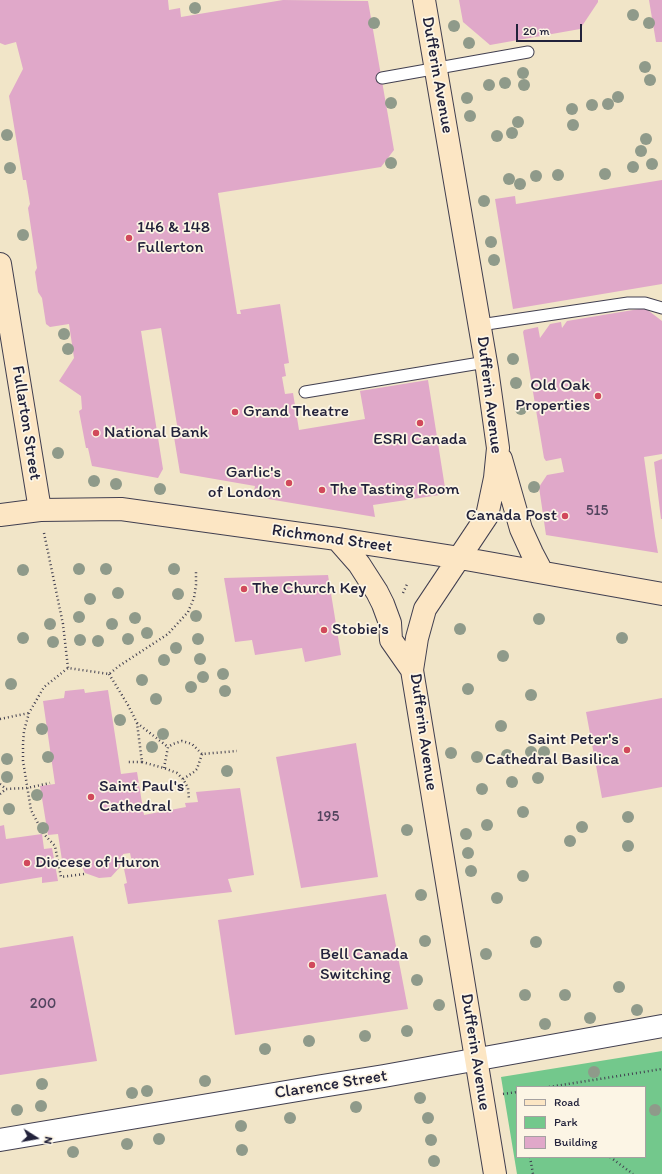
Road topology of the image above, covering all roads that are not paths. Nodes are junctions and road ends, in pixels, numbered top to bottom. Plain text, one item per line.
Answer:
1 (424, 0) edge
2 (528, 52) dead end
3 (435, 68) junction
4 (382, 78) dead end
5 (0, 264) edge
6 (662, 308) edge
7 (480, 325) junction
8 (486, 362) junction
9 (305, 392) dead end
10 (498, 448) junction
11 (40, 510) junction
12 (0, 515) edge
13 (338, 539) junction
14 (460, 558) junction
15 (542, 572) junction
16 (662, 594) edge
17 (412, 670) junction
18 (662, 1026) edge
19 (476, 1059) junction
20 (0, 1140) edge
21 (495, 1174) edge

1 - 3 street, Dufferin Avenue
2 - 3 lane
3 - 4 lane
3 - 7 street, Dufferin Avenue
5 - 11 street, Fullarton Street
6 - 7 lane
7 - 8 street, Dufferin Avenue
8 - 9 lane
8 - 10 street, Dufferin Avenue
10 - 14 street, Dufferin Avenue
10 - 15 street
11 - 12 street, Richmond Street
11 - 13 street, Richmond Street
13 - 14 street, Richmond Street
13 - 17 street
14 - 15 street, Richmond Street
14 - 17 street, Dufferin Avenue
15 - 16 street, Richmond Street
17 - 19 street, Dufferin Avenue
18 - 19 street, Clarence Street
19 - 20 street, Clarence Street
19 - 21 street, Dufferin Avenue

